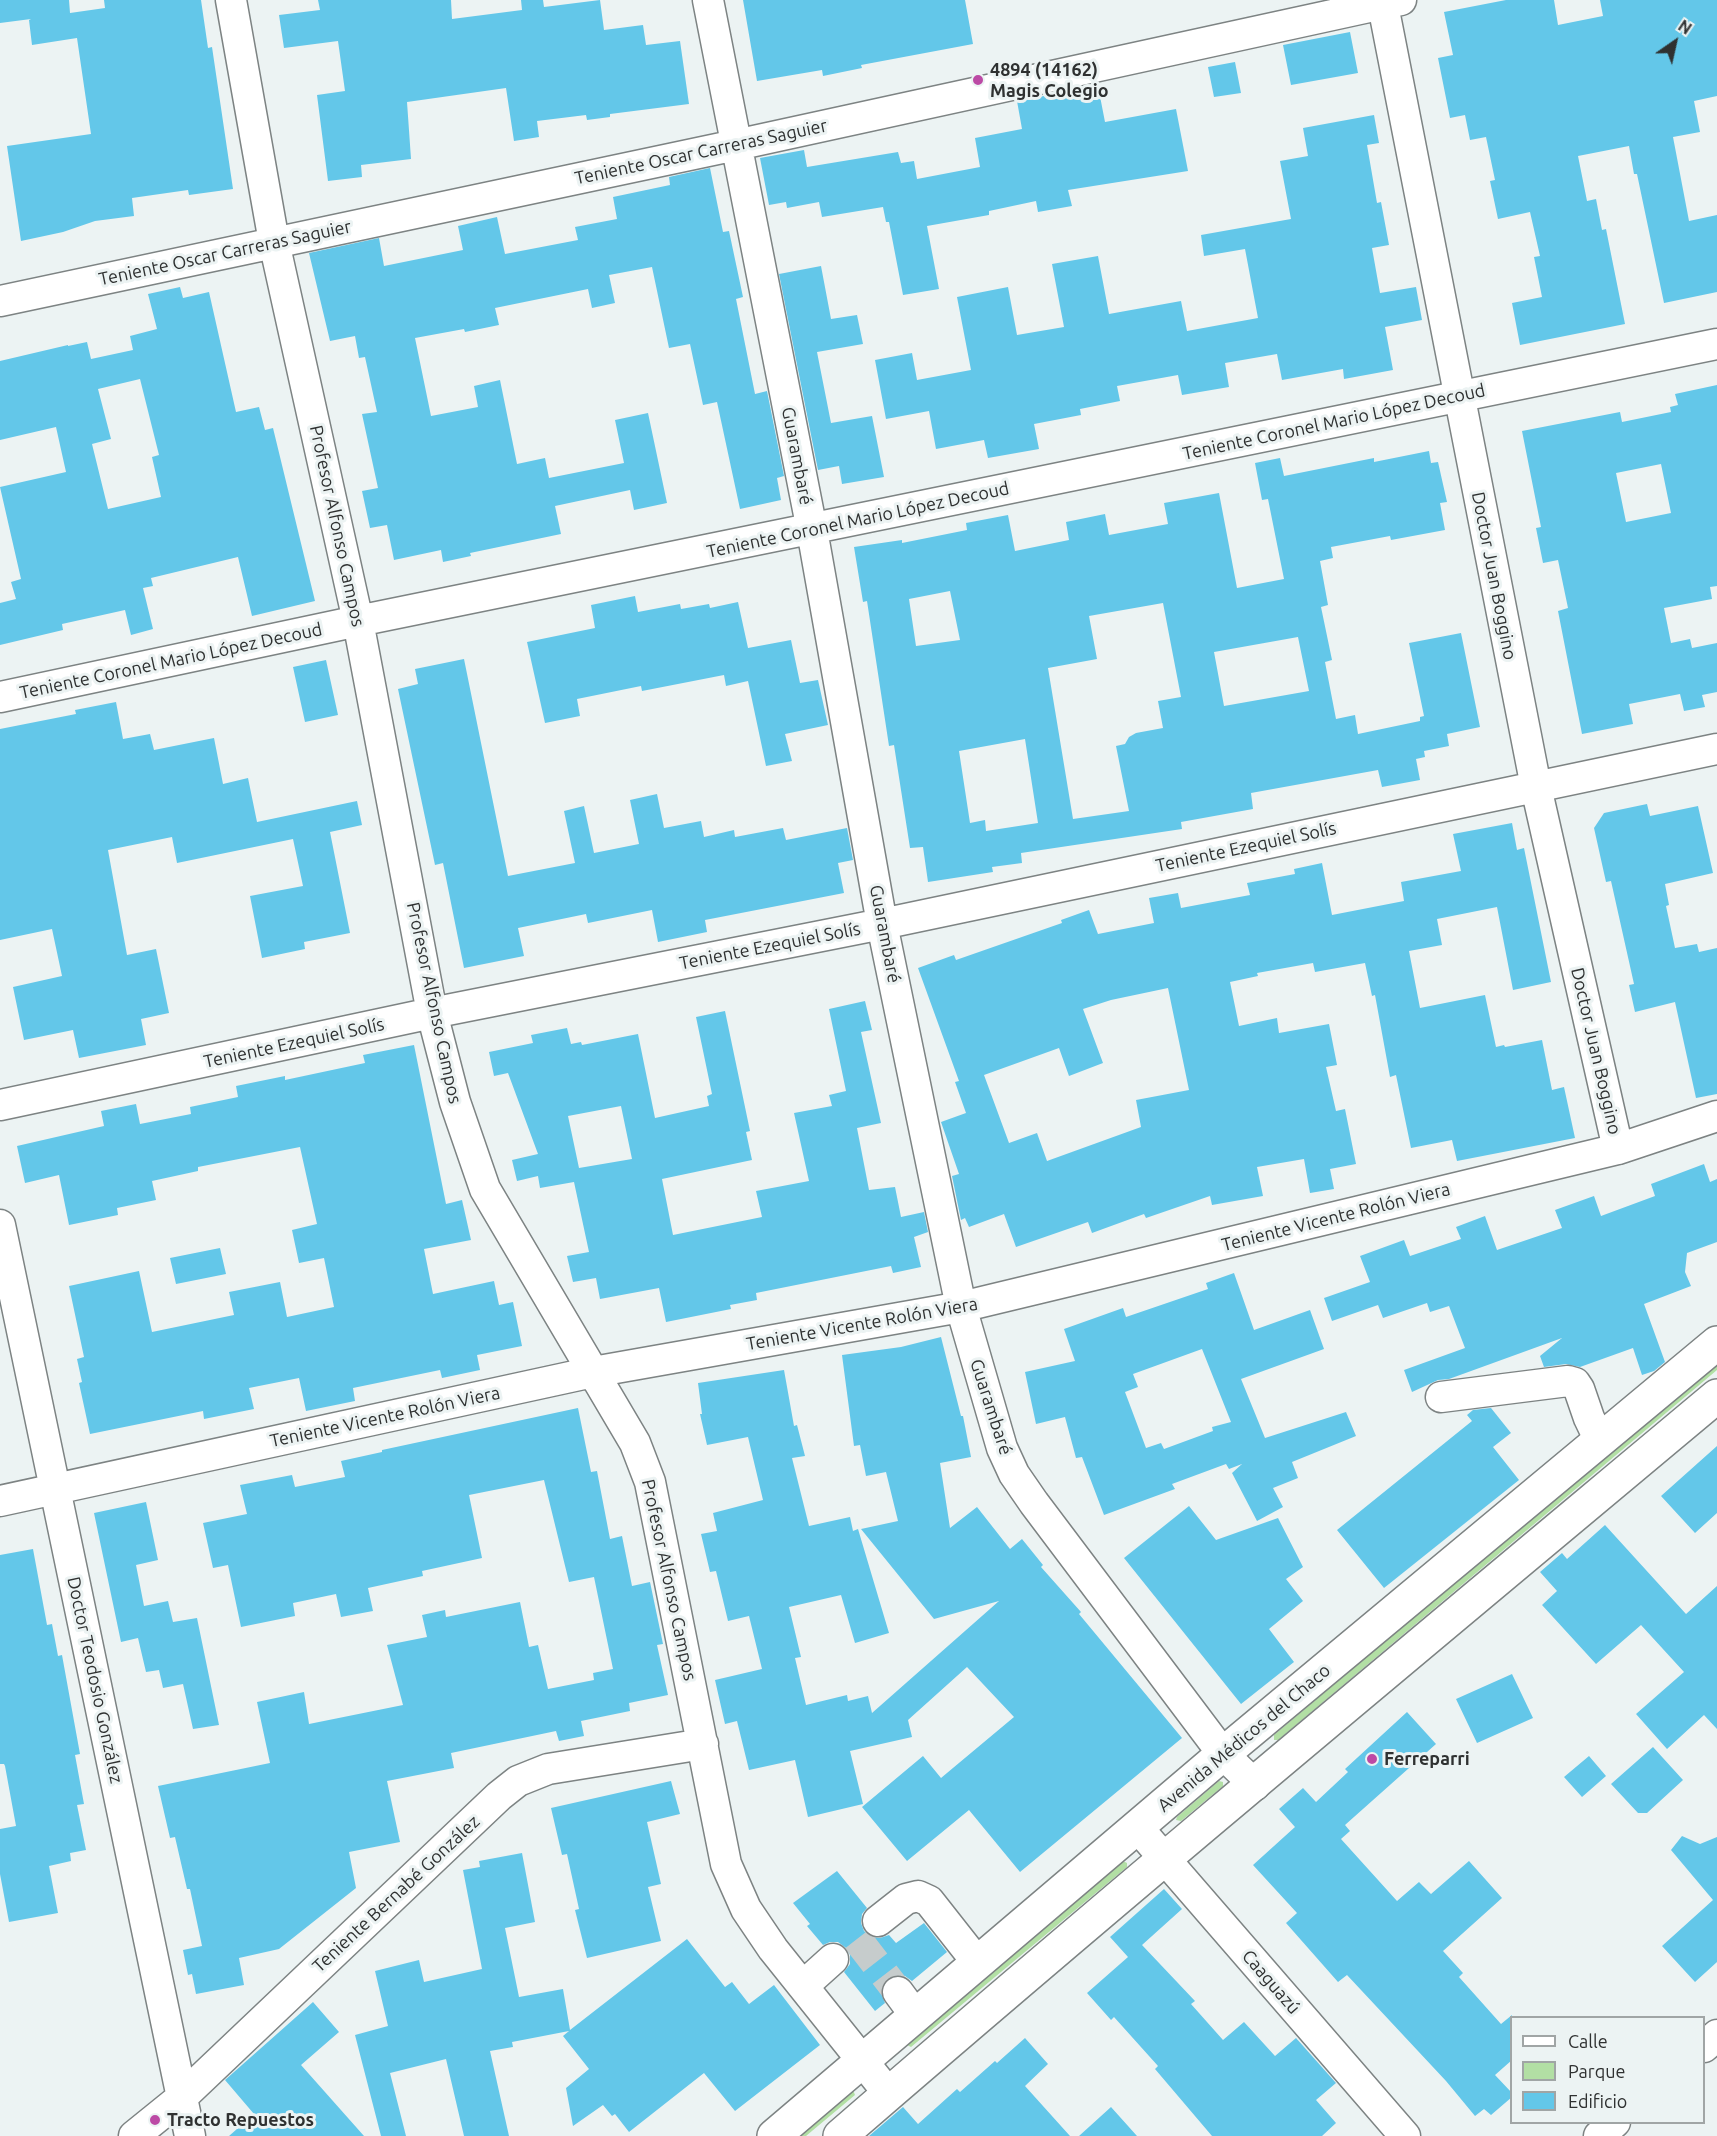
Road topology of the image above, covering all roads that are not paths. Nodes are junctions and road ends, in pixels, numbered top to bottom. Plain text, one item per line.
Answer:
1 (231, 0) edge
2 (708, 0) edge
3 (1388, 1) edge
4 (736, 145) junction
5 (274, 242) junction
6 (0, 301) edge
7 (1717, 344) edge
8 (1458, 397) junction
9 (812, 530) junction
10 (358, 621) junction
11 (0, 697) edge
12 (1717, 749) edge
13 (1536, 787) junction
14 (882, 924) junction
15 (432, 1013) junction
16 (0, 1105) edge
17 (1717, 1116) edge
18 (1618, 1149) junction
19 (0, 1225) edge
20 (961, 1307) junction
21 (1717, 1343) edge
22 (592, 1372) junction
23 (1717, 1396) edge
24 (1442, 1397) dead end
25 (1600, 1441) junction
26 (56, 1489) junction
27 (0, 1502) edge
28 (703, 1744) junction
29 (1223, 1754) junction
30 (1255, 1785) junction
31 (1138, 1828) junction
32 (1164, 1859) junction
33 (878, 1921) dead end
34 (834, 1959) dead end
35 (977, 1962) junction
36 (803, 1986) junction
37 (1717, 2035) edge
38 (1705, 2046) edge
39 (863, 2060) junction
40 (889, 2094) junction
41 (181, 2098) junction
42 (1613, 2124) edge
43 (134, 2136) edge
44 (190, 2136) edge
45 (774, 2136) edge
46 (840, 2136) edge
47 (1405, 2136) edge
48 (1599, 2136) edge

1 - 5 street, Profesor Alfonso Campos
2 - 4 street, Guarambaré
3 - 4 street, Teniente Oscar Carreras Saguier
3 - 8 street, Doctor Juan Boggino
4 - 5 street, Teniente Oscar Carreras Saguier
4 - 9 street, Guarambaré
5 - 6 street, Teniente Oscar Carreras Saguier
5 - 10 street, Profesor Alfonso Campos
7 - 8 street, Teniente Coronel Mario López Decoud
8 - 9 street, Teniente Coronel Mario López Decoud
8 - 13 street, Doctor Juan Boggino
9 - 10 street, Teniente Coronel Mario López Decoud
9 - 14 street, Guarambaré
10 - 11 street, Teniente Coronel Mario López Decoud
10 - 15 street, Profesor Alfonso Campos
12 - 13 street, Teniente Ezequiel Solís
13 - 14 street, Teniente Ezequiel Solís
13 - 18 street, Doctor Juan Boggino
14 - 15 street, Teniente Ezequiel Solís
14 - 20 street, Guarambaré
15 - 16 street, Teniente Ezequiel Solís
15 - 22 street, Profesor Alfonso Campos
17 - 18 street, Teniente Vicente Rolón Viera
18 - 20 street, Teniente Vicente Rolón Viera
19 - 26 street, Doctor Teodosio González
20 - 22 street, Teniente Vicente Rolón Viera
20 - 29 street, Guarambaré
21 - 25 main road, Avenida Médicos del Chaco
22 - 26 street, Teniente Vicente Rolón Viera
22 - 28 street, Profesor Alfonso Campos
23 - 30 main road
24 - 25 street
25 - 29 main road, Avenida Médicos del Chaco
26 - 27 street, Teniente Vicente Rolón Viera
26 - 41 street, Doctor Teodosio González
28 - 36 street, Profesor Alfonso Campos
28 - 41 street, Teniente Bernabé González
29 - 30 street, Guarambaré
29 - 31 main road, Avenida Médicos del Chaco
30 - 32 main road
31 - 32 street, Caaguazú
31 - 35 main road, Avenida Médicos del Chaco
32 - 40 main road
32 - 47 street, Caaguazú
33 - 35 street
34 - 36 street
35 - 39 main road, Avenida Médicos del Chaco
36 - 39 street, Profesor Alfonso Campos
37 - 38 street
39 - 40 street, Profesor Alfonso Campos
39 - 45 main road, Avenida Médicos del Chaco
40 - 46 main road
41 - 43 street, Teniente Bernabé González
41 - 44 street, Doctor Teodosio González
42 - 48 street

